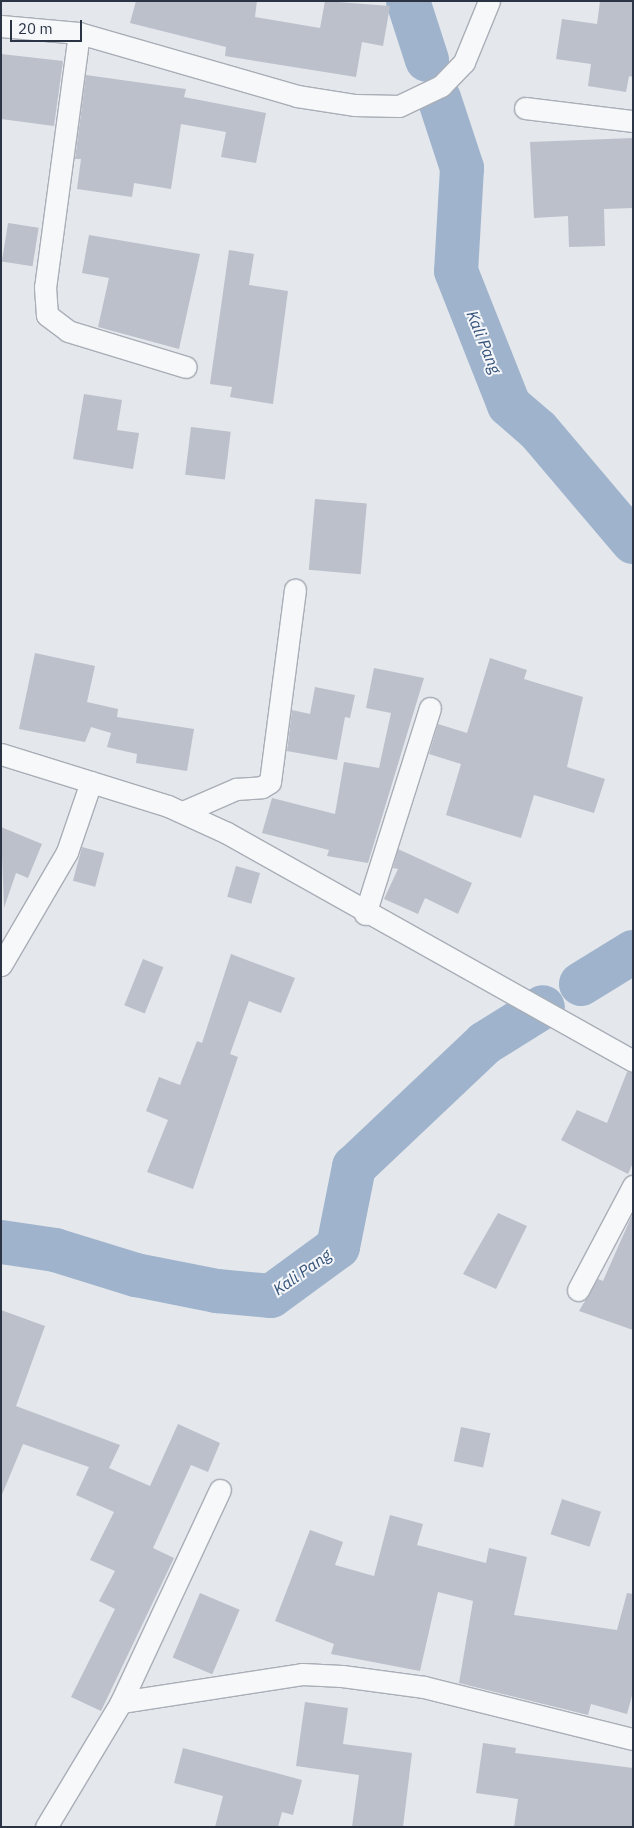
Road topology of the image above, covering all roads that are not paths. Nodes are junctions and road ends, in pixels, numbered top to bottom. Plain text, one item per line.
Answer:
1 (489, 1) edge
2 (1, 26) edge
3 (79, 33) junction
4 (525, 108) dead end
5 (633, 121) edge
6 (186, 367) dead end
7 (295, 590) dead end
8 (430, 708) dead end
9 (1, 754) edge
10 (91, 782) junction
11 (183, 812) junction
12 (365, 914) junction
13 (1, 965) edge
14 (633, 1061) edge
15 (633, 1186) edge
16 (578, 1290) dead end
17 (220, 1490) dead end
18 (121, 1702) junction
19 (633, 1740) edge
20 (46, 1827) edge

1 - 3 street
2 - 3 street
3 - 6 street
4 - 5 street
7 - 11 street
8 - 12 street
9 - 10 street
10 - 11 street
10 - 13 street
11 - 12 street
12 - 14 street
15 - 16 street
17 - 18 street
18 - 19 street
18 - 20 street

